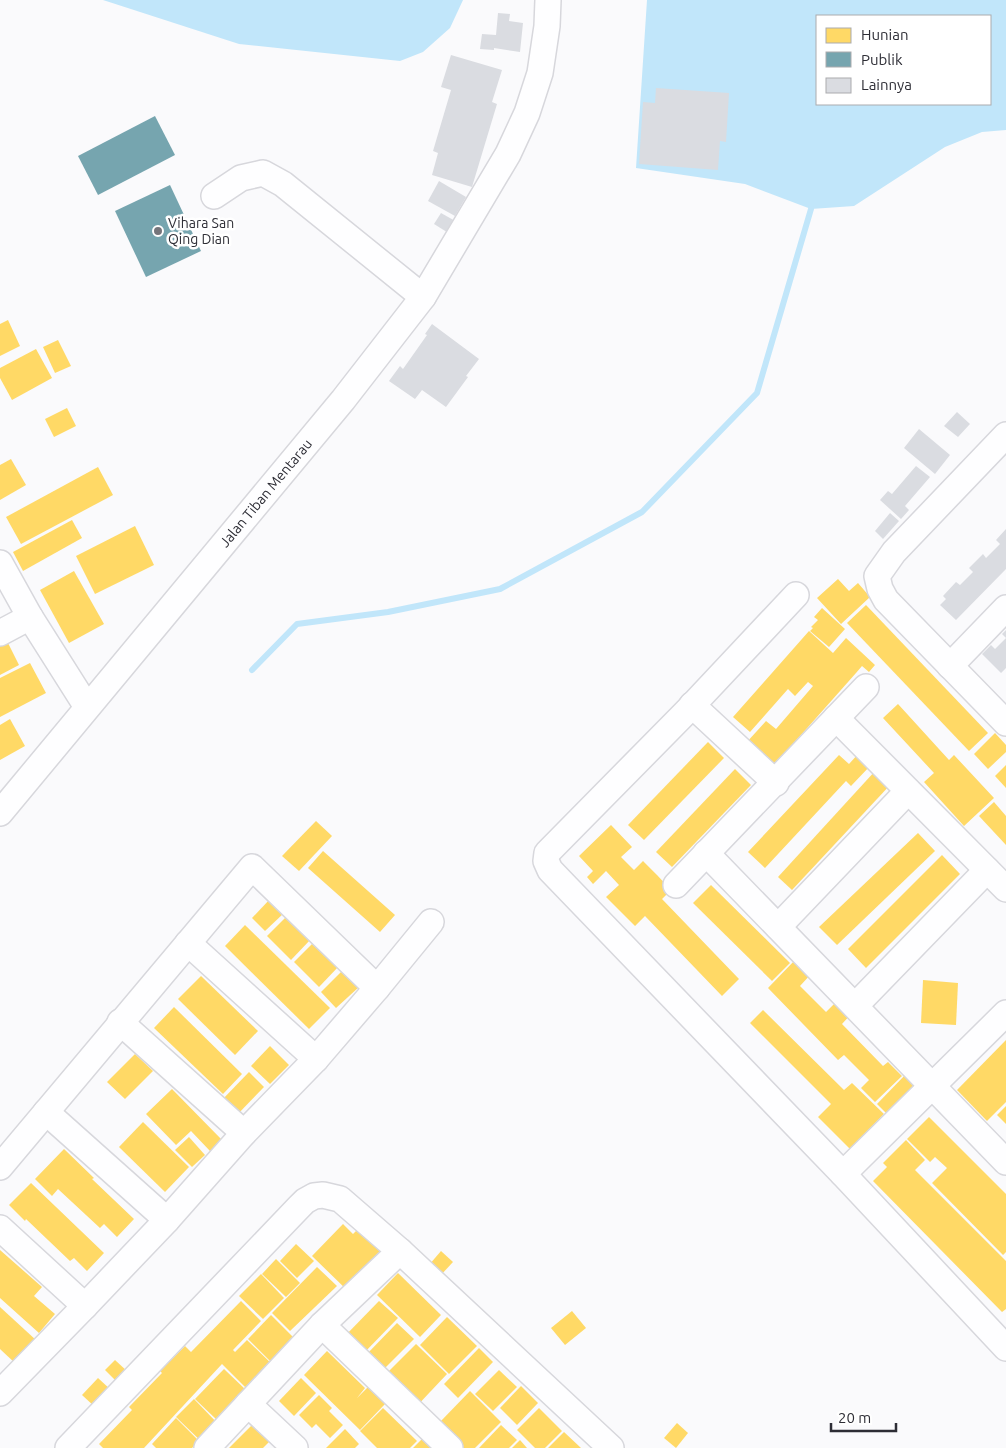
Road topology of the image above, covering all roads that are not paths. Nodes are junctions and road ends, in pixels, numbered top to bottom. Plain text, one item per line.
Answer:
1 (548, 0) edge
2 (214, 196) dead end
3 (423, 297) junction
4 (1006, 435) edge
5 (0, 563) edge
6 (796, 595) dead end
7 (1006, 608) edge
8 (30, 617) junction
9 (0, 632) edge
10 (950, 666) junction
11 (866, 687) dead end
12 (87, 707) junction
13 (689, 708) junction
14 (836, 718) junction
15 (1006, 723) edge
16 (772, 786) junction
17 (908, 791) junction
18 (0, 813) edge
19 (706, 853) junction
20 (987, 870) junction
21 (676, 885) dead end
22 (1006, 889) edge
23 (431, 922) dead end
24 (778, 927) junction
25 (188, 943) junction
26 (377, 988) junction
27 (854, 1006) junction
28 (1006, 1013) edge
29 (120, 1022) junction
30 (316, 1059) junction
31 (932, 1086) junction
32 (46, 1112) junction
33 (244, 1132) junction
34 (1006, 1162) edge
35 (0, 1167) edge
36 (843, 1174) junction
37 (167, 1220) junction
38 (0, 1228) edge
39 (400, 1250) junction
40 (85, 1306) junction
41 (322, 1325) junction
42 (1006, 1348) edge
43 (2, 1388) edge
44 (248, 1404) junction
45 (68, 1448) edge
46 (207, 1448) edge
47 (295, 1448) edge
48 (450, 1448) edge
49 (611, 1448) edge

1 - 3 street, Jalan Tiban Mentarau
2 - 3 street
3 - 12 street, Jalan Tiban Mentarau
4 - 10 street
5 - 8 street
6 - 13 street
7 - 10 street
8 - 9 street
8 - 12 street
10 - 15 street
11 - 14 street
12 - 18 street, Jalan Tiban Mentarau
13 - 16 street
13 - 36 street
14 - 16 street
14 - 17 street
16 - 19 street
17 - 20 street
17 - 24 street
19 - 21 street
19 - 24 street
20 - 22 street
20 - 27 street
23 - 26 street
24 - 27 street
25 - 26 street
25 - 29 street
25 - 30 street
26 - 30 street
27 - 31 street
28 - 31 street
29 - 32 street
29 - 33 street
30 - 33 street
31 - 34 street
31 - 36 street
32 - 35 street
32 - 37 street
33 - 37 street
36 - 42 street
37 - 40 street
38 - 40 street
39 - 41 street
39 - 45 street
39 - 49 street
40 - 43 street
41 - 44 street
41 - 48 street
44 - 46 street
44 - 47 street

